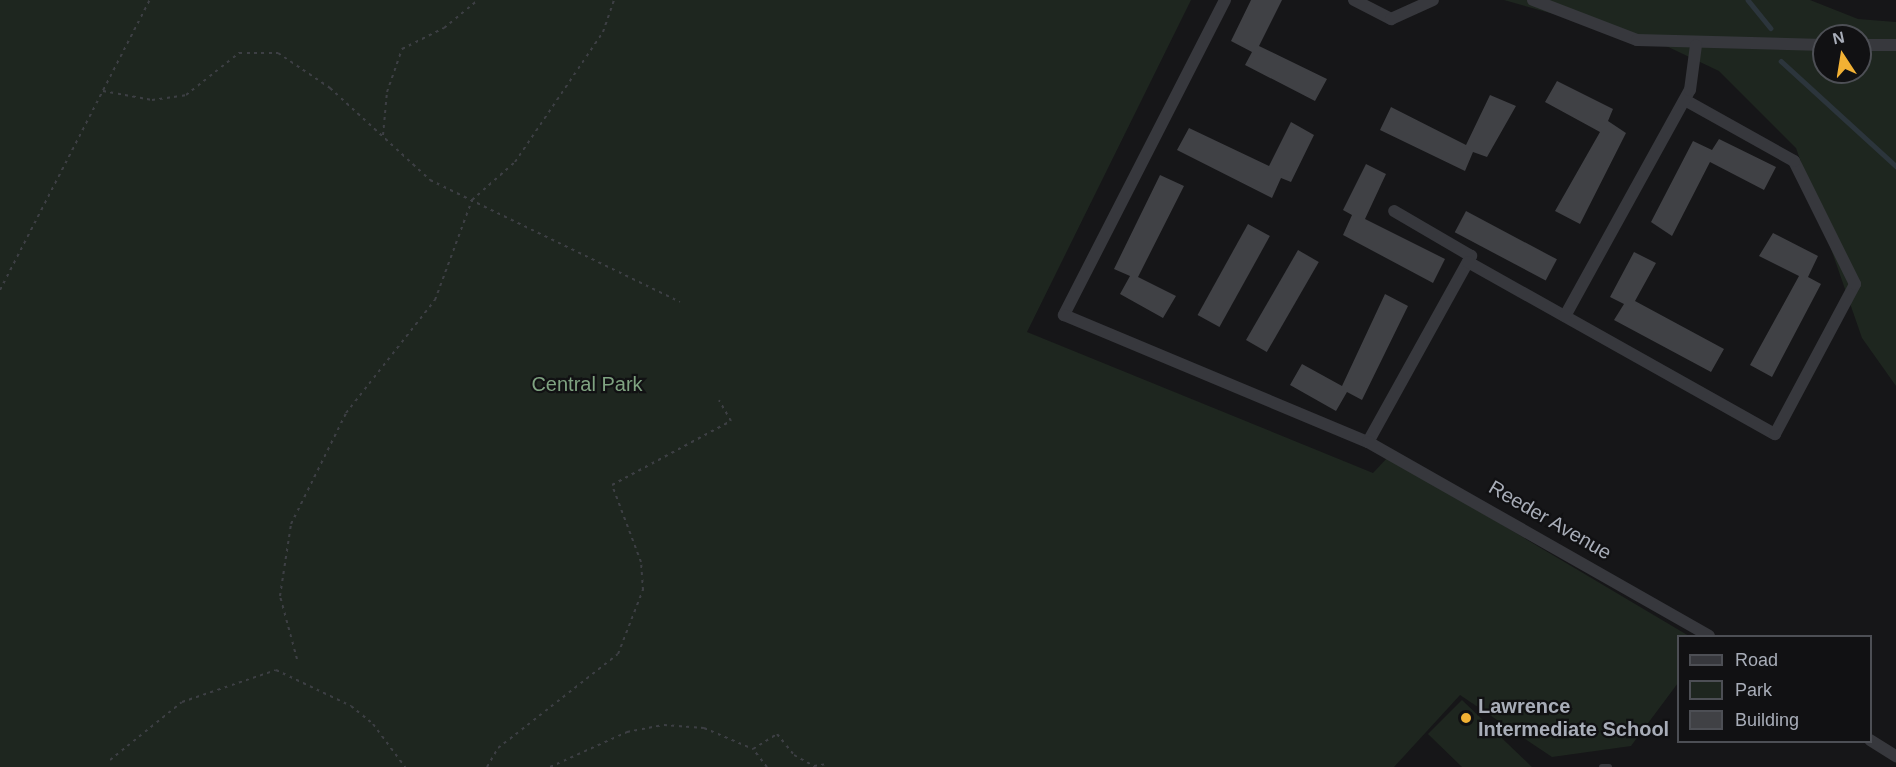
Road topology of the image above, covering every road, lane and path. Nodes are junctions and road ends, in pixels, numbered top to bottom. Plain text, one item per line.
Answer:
1 (150, 0) edge
2 (478, 0) edge
3 (614, 0) edge
4 (1225, 0) edge
5 (1354, 0) edge
6 (1433, 0) edge
7 (1533, 0) edge
8 (1696, 45) junction
9 (1812, 45) edge
10 (1872, 45) edge
11 (1896, 45) edge
12 (103, 91) junction
13 (1685, 99) junction
14 (383, 137) junction
15 (472, 200) junction
16 (1394, 211) dead end
17 (1468, 262) junction
18 (0, 290) edge
19 (680, 302) dead end
20 (1565, 316) junction
21 (719, 400) dead end
22 (1368, 442) junction
23 (1707, 635) edge
24 (297, 659) dead end
25 (1872, 741) edge
26 (753, 749) junction
27 (1896, 756) edge
28 (110, 760) dead end
29 (826, 764) dead end
30 (405, 767) edge
31 (488, 767) edge
32 (550, 767) edge
33 (767, 767) edge
34 (1602, 767) edge
35 (1609, 767) edge

1 - 12 path
2 - 14 path
3 - 15 path
4 - 22 street, Reeder Avenue
5 - 6 street
7 - 8 street
8 - 9 street
8 - 13 street
10 - 11 street
12 - 14 path
12 - 18 path
13 - 20 street
13 - 20 street
14 - 15 path
15 - 19 path
15 - 24 path
16 - 17 street
17 - 20 street
17 - 22 street
21 - 31 path
22 - 23 street, Reeder Avenue
25 - 27 street
26 - 29 path
26 - 32 path
26 - 33 path
28 - 30 path
34 - 35 lane

